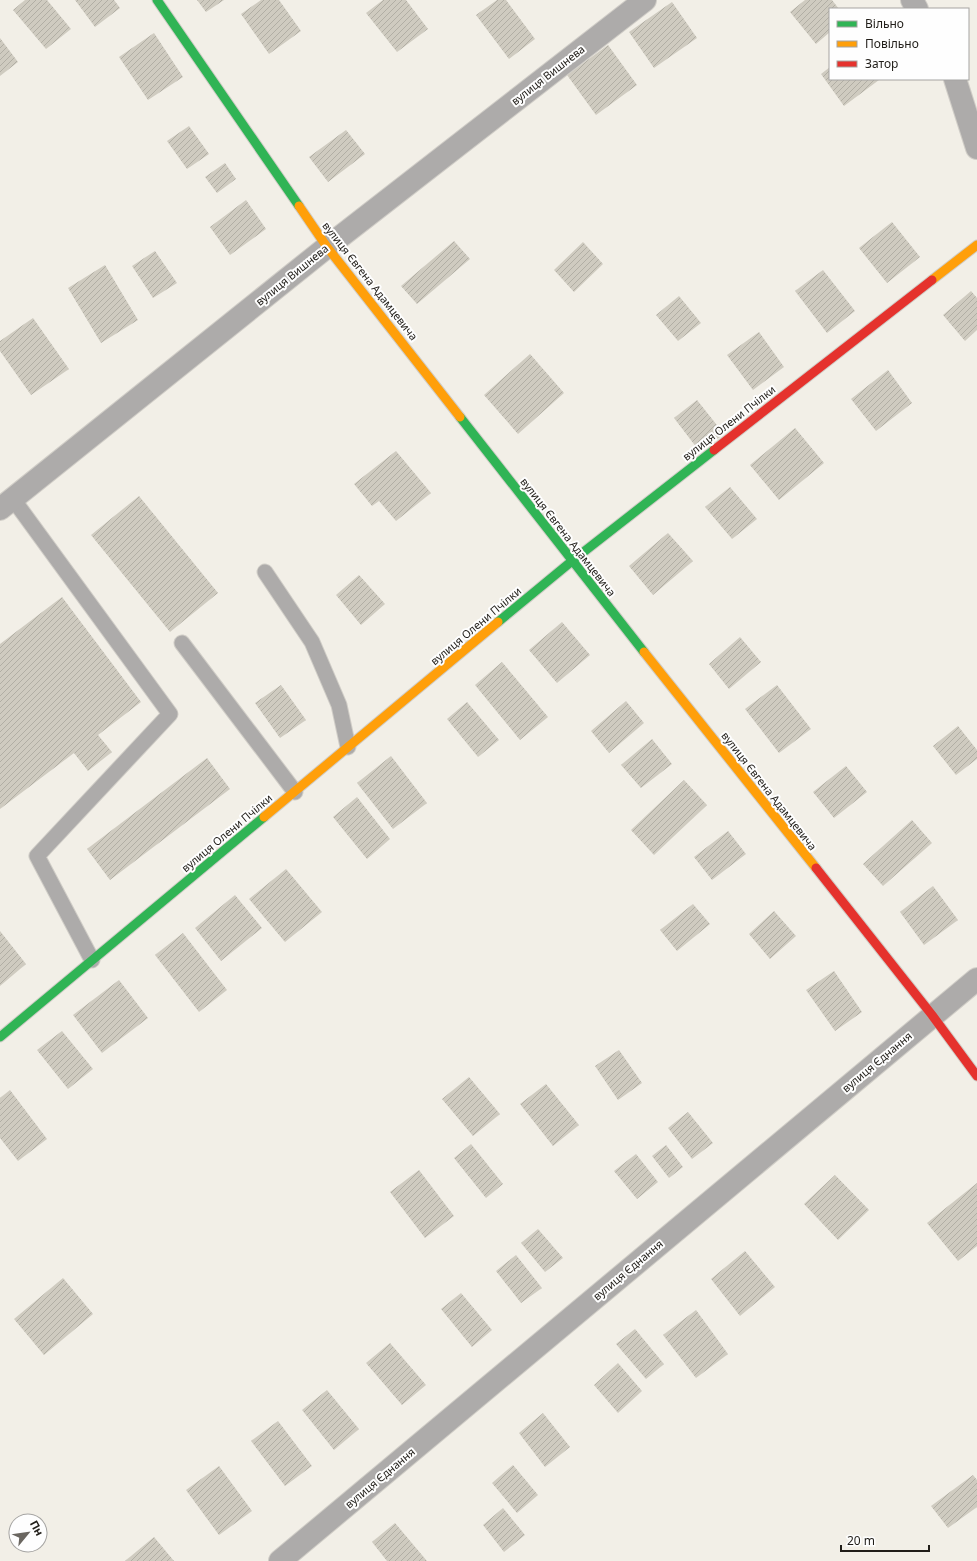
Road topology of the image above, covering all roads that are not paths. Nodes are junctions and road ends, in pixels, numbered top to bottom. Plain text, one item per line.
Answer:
1 (157, 0) edge
2 (645, 0) edge
3 (955, 80) edge
4 (977, 148) edge
5 (977, 245) edge
6 (327, 247) junction
7 (7, 504) edge
8 (572, 561) junction
9 (265, 572) dead end
10 (182, 643) dead end
11 (348, 747) junction
12 (294, 792) junction
13 (92, 960) junction
14 (977, 979) edge
15 (932, 1015) junction
16 (0, 1037) edge
17 (977, 1076) edge
18 (280, 1561) edge

1 - 6 street, вулиця Євгена Адамцевича
2 - 6 street, вулиця Вишнева
3 - 4 street
5 - 8 street, вулиця Олени Пчілки
6 - 7 street, вулиця Вишнева
6 - 8 street, вулиця Євгена Адамцевича
7 - 13 lane
8 - 11 street, вулиця Олени Пчілки
8 - 15 street, вулиця Євгена Адамцевича
9 - 11 lane
10 - 12 lane
11 - 12 street, вулиця Олени Пчілки
12 - 13 street, вулиця Олени Пчілки
13 - 16 street, вулиця Олени Пчілки
14 - 15 street, вулиця Єднання
15 - 17 street, вулиця Євгена Адамцевича
15 - 18 street, вулиця Єднання

